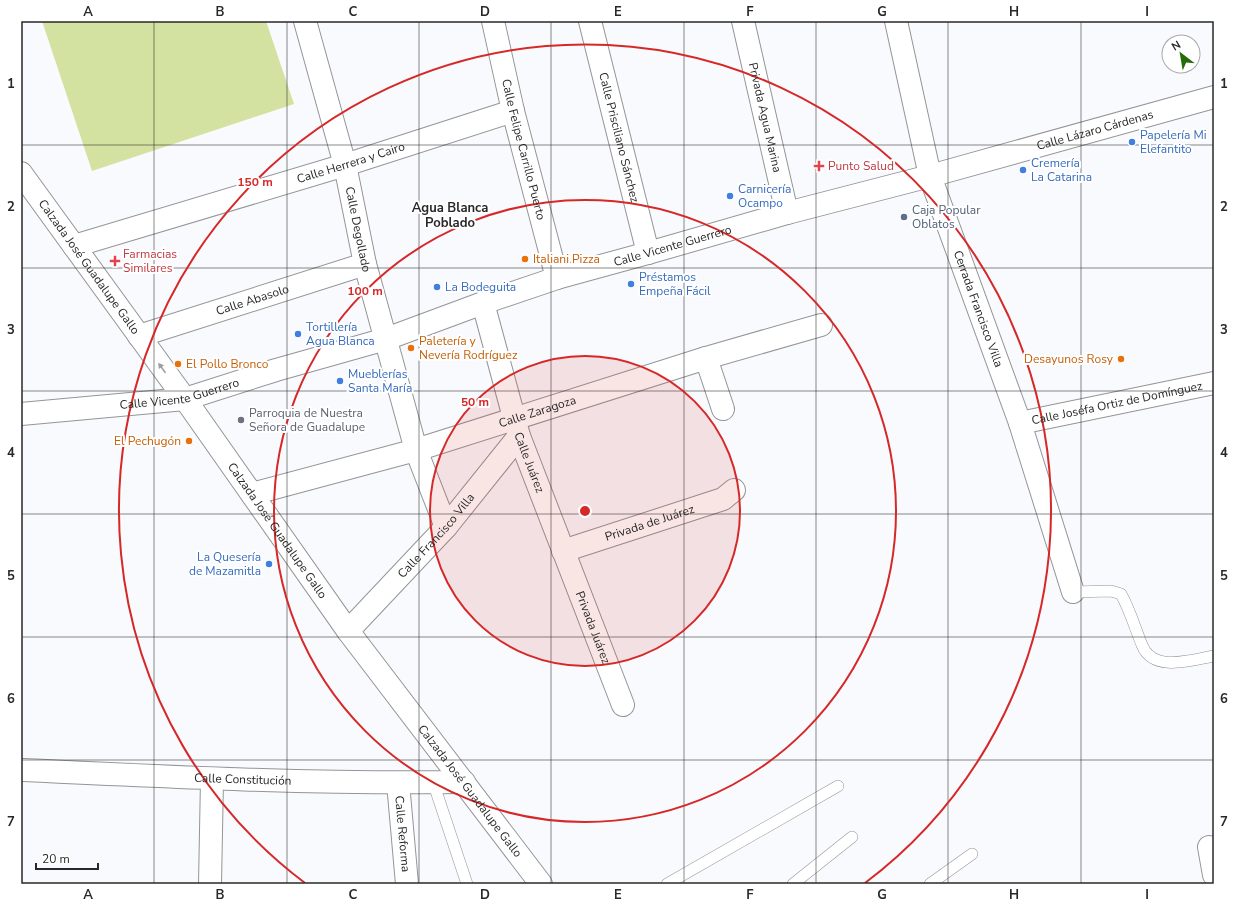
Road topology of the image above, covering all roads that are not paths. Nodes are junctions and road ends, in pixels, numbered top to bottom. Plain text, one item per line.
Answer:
1 (305, 21) edge
2 (493, 21) edge
3 (590, 21) edge
4 (743, 21) edge
5 (896, 21) edge
6 (1214, 97) edge
7 (513, 111) junction
8 (345, 165) junction
9 (21, 173) edge
10 (930, 176) junction
11 (787, 213) junction
12 (74, 246) junction
13 (648, 254) junction
14 (366, 264) junction
15 (557, 278) junction
16 (483, 303) junction
17 (821, 325) dead end
18 (139, 336) junction
19 (386, 339) junction
20 (706, 358) junction
21 (1214, 383) edge
22 (185, 399) junction
23 (722, 409) dead end
24 (21, 414) edge
25 (1020, 423) junction
26 (516, 428) junction
27 (416, 450) junction
28 (734, 490) dead end
29 (252, 494) junction
30 (446, 527) junction
31 (563, 550) junction
32 (1074, 592) joint
33 (348, 631) junction
34 (1214, 656) edge
35 (623, 705) dead end
36 (21, 770) edge
37 (212, 779) junction
38 (433, 782) junction
39 (464, 782) junction
40 (398, 783) junction
41 (838, 786) dead end
42 (852, 837) dead end
43 (1208, 847) dead end
44 (972, 854) dead end
45 (1214, 875) edge
46 (210, 884) edge
47 (407, 884) edge
48 (467, 884) edge
49 (541, 884) edge
50 (668, 884) edge
51 (793, 884) edge
52 (930, 884) edge

1 - 8 street, Calle Degollado
2 - 7 street, Calle Felipe Carrillo Puerto
3 - 13 street, Calle Prisciliano Sánchez
4 - 11 street, Privada Agua Marina
5 - 10 street, Cerrada Francisco Villa
6 - 10 street, Calle Lázaro Cárdenas
7 - 8 street, Calle Herrera y Cairo
7 - 15 street, Calle Felipe Carrillo Puerto
8 - 12 street, Calle Herrera y Cairo
8 - 14 street, Calle Degollado
9 - 12 street, Calzada José Guadalupe Gallo
10 - 11 street, Calle Vicente Guerrero
10 - 25 street, Cerrada Francisco Villa
11 - 13 street, Calle Vicente Guerrero
12 - 18 street, Calzada José Guadalupe Gallo
13 - 15 street, Calle Vicente Guerrero
14 - 18 street, Calle Abasolo
14 - 19 street, Calle Degollado
15 - 16 street, Calle Vicente Guerrero
16 - 19 street, Calle Vicente Guerrero
16 - 26 street, Calle Juárez
17 - 20 street, Calle Zaragoza
22 -> 18 street, Calzada José Guadalupe Gallo
19 - 22 street, Calle Vicente Guerrero
19 - 27 street, Calle Degollado
20 - 23 street
20 - 26 street, Calle Zaragoza
21 - 25 street, Calle Joséfa Ortiz de Domínguez
22 - 24 street, Calle Vicente Guerrero
22 - 29 street, Calzada José Guadalupe Gallo
25 - 32 street, Cerrada Francisco Villa
26 - 27 street, Calle Zaragoza
26 - 30 street, Calle Francisco Villa
26 - 31 street, Calle Juárez
27 - 29 street, Calle Zaragoza
27 - 30 street, Calle Degollado
28 - 31 street, Privada de Juárez
29 - 33 street, Calzada José Guadalupe Gallo
30 - 33 street, Calle Francisco Villa
31 - 35 street, Privada Juárez
32 - 34 lane
33 - 39 street, Calzada José Guadalupe Gallo
36 - 37 street, Calle Constitución
37 - 40 street, Calle Constitución
37 - 46 street
38 - 39 street, Calle Constitución
38 - 40 street, Calle Constitución
38 - 48 lane
39 - 49 street, Calzada José Guadalupe Gallo
40 - 47 street, Calle Reforma
41 - 50 lane
42 - 51 lane
43 - 45 street
44 - 52 lane

